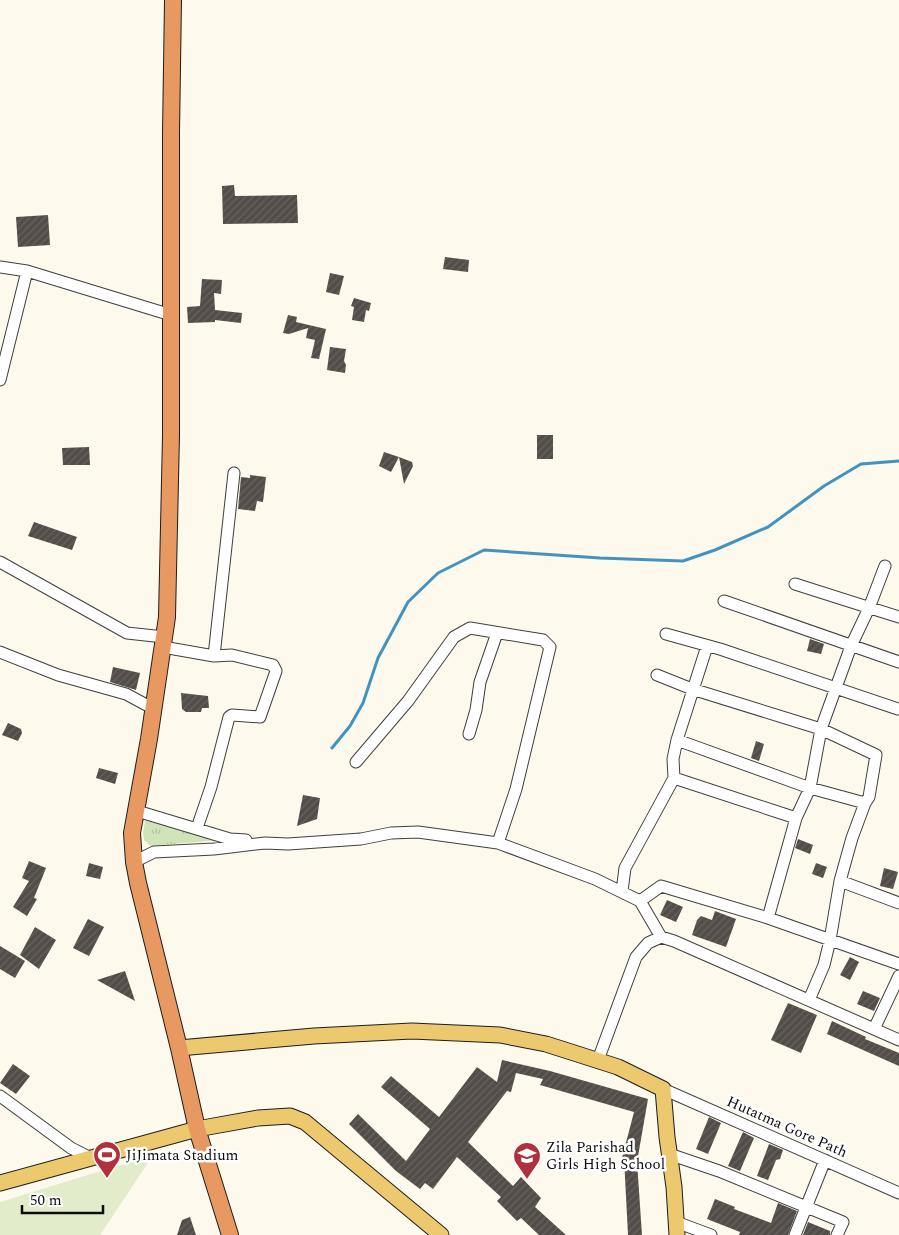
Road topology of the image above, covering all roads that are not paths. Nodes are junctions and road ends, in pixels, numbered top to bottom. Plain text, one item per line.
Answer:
1 (173, 0) edge
2 (0, 267) edge
3 (27, 271) junction
4 (171, 315) junction
5 (0, 380) edge
6 (234, 473) dead end
7 (0, 562) edge
8 (885, 566) dead end
9 (795, 584) dead end
10 (724, 601) dead end
11 (869, 608) junction
12 (899, 617) edge
13 (496, 633) junction
14 (666, 634) dead end
15 (164, 642) junction
16 (707, 646) junction
17 (851, 646) junction
18 (0, 652) edge
19 (214, 656) junction
20 (899, 662) edge
21 (657, 675) dead end
22 (836, 688) junction
23 (692, 689) junction
24 (154, 709) junction
25 (898, 709) edge
26 (821, 729) junction
27 (469, 734) dead end
28 (677, 740) junction
29 (356, 762) dead end
30 (674, 778) junction
31 (810, 788) junction
32 (865, 803) junction
33 (137, 811) junction
34 (796, 818) junction
35 (197, 828) junction
36 (265, 843) junction
37 (498, 843) junction
38 (134, 862) junction
39 (840, 881) junction
40 (622, 891) junction
41 (640, 901) junction
42 (899, 903) edge
43 (768, 918) junction
44 (661, 938) junction
45 (830, 940) junction
46 (899, 964) edge
47 (899, 976) edge
48 (809, 1000) junction
49 (874, 1029) junction
50 (899, 1040) edge
51 (179, 1048) junction
52 (598, 1060) junction
53 (663, 1089) junction
54 (0, 1096) edge
55 (197, 1129) junction
56 (669, 1154) junction
57 (91, 1158) junction
58 (825, 1160) junction
59 (0, 1183) edge
60 (899, 1193) edge
61 (806, 1208) junction
62 (677, 1229) edge
63 (230, 1235) edge
64 (441, 1235) edge
65 (711, 1235) edge
66 (795, 1235) edge
67 (837, 1235) edge

1 - 4 highway
2 - 3 street
3 - 4 street
3 - 5 street
4 - 15 highway
6 - 19 street
7 - 15 street
8 - 11 street
9 - 11 street
10 - 17 street
11 - 12 street
11 - 17 street
13 - 27 street
13 - 29 street
13 - 37 street
14 - 16 street
15 - 19 street
15 - 24 highway
16 - 22 street
16 - 23 street
17 - 20 street
17 - 22 street
18 - 24 street
19 - 35 street
21 - 23 street
22 - 25 street
22 - 26 street
23 - 26 street
23 - 28 street
24 - 33 highway
26 - 31 street
26 - 32 street
28 - 30 street
28 - 31 street
30 - 34 street
30 - 40 street
31 - 32 street
31 - 34 street
32 - 39 street
33 - 35 street
33 - 38 highway
34 - 43 street
35 - 36 street
36 - 37 street
36 - 38 street
37 - 40 street
38 - 51 highway
39 - 42 street
39 - 45 street
40 - 41 street
41 - 43 street
41 - 44 street
43 - 45 street
44 - 48 street
44 - 52 street
45 - 46 street
45 - 48 street
47 - 49 street
48 - 49 street
49 - 50 street
51 - 52 main road
51 - 55 highway
52 - 53 main road
53 - 56 main road
53 - 58 street, Hutatma Gore Path
54 - 57 street
55 - 57 main road
55 - 63 highway
55 - 64 main road
56 - 61 street
56 - 62 main road
57 - 59 main road
58 - 60 street, Hutatma Gore Path
58 - 61 street
61 - 66 street
61 - 67 street
62 - 65 street

